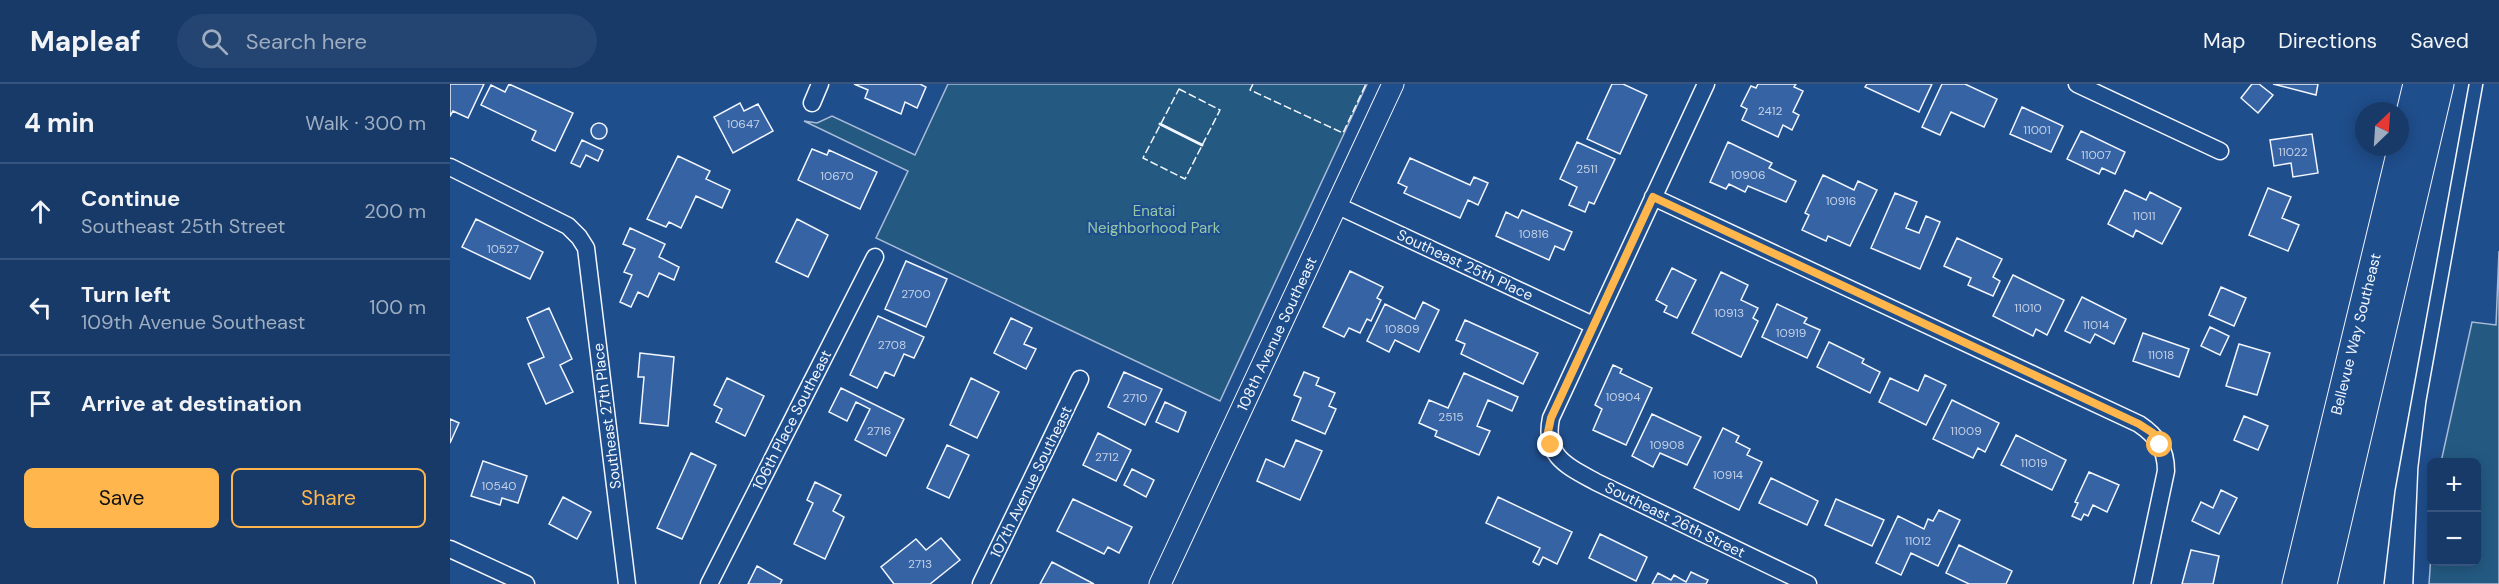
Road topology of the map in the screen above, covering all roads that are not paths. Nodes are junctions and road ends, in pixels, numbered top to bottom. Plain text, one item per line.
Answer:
1 (820, 84) edge
2 (1393, 84) edge
3 (1706, 84) edge
4 (2077, 84) edge
5 (2416, 84) edge
6 (2440, 84) edge
7 (812, 103) dead end
8 (2220, 151) dead end
9 (450, 167) edge
10 (1653, 197) junction
11 (1336, 206) junction
12 (875, 257) dead end
13 (1593, 325) junction
14 (1080, 379) dead end
15 (450, 549) edge
16 (2297, 583) edge
17 (526, 584) edge
18 (627, 584) edge
19 (709, 584) edge
20 (981, 584) edge
21 (1160, 584) edge
22 (1808, 584) edge
23 (2142, 584) edge
24 (2323, 584) edge

1 - 7 street
2 - 11 street, 108th Avenue Southeast
3 - 10 street
4 - 8 street
5 - 16 main road, Bellevue Way Southeast
6 - 24 main road, Bellevue Way Southeast
9 - 18 street, Southeast 27th Place
10 - 13 street
10 - 23 street
11 - 13 street, Southeast 25th Place
11 - 21 street, 108th Avenue Southeast
12 - 19 street, 106th Place Southeast
13 - 22 street, Southeast 26th Street
14 - 20 street, 107th Avenue Southeast
15 - 17 street

